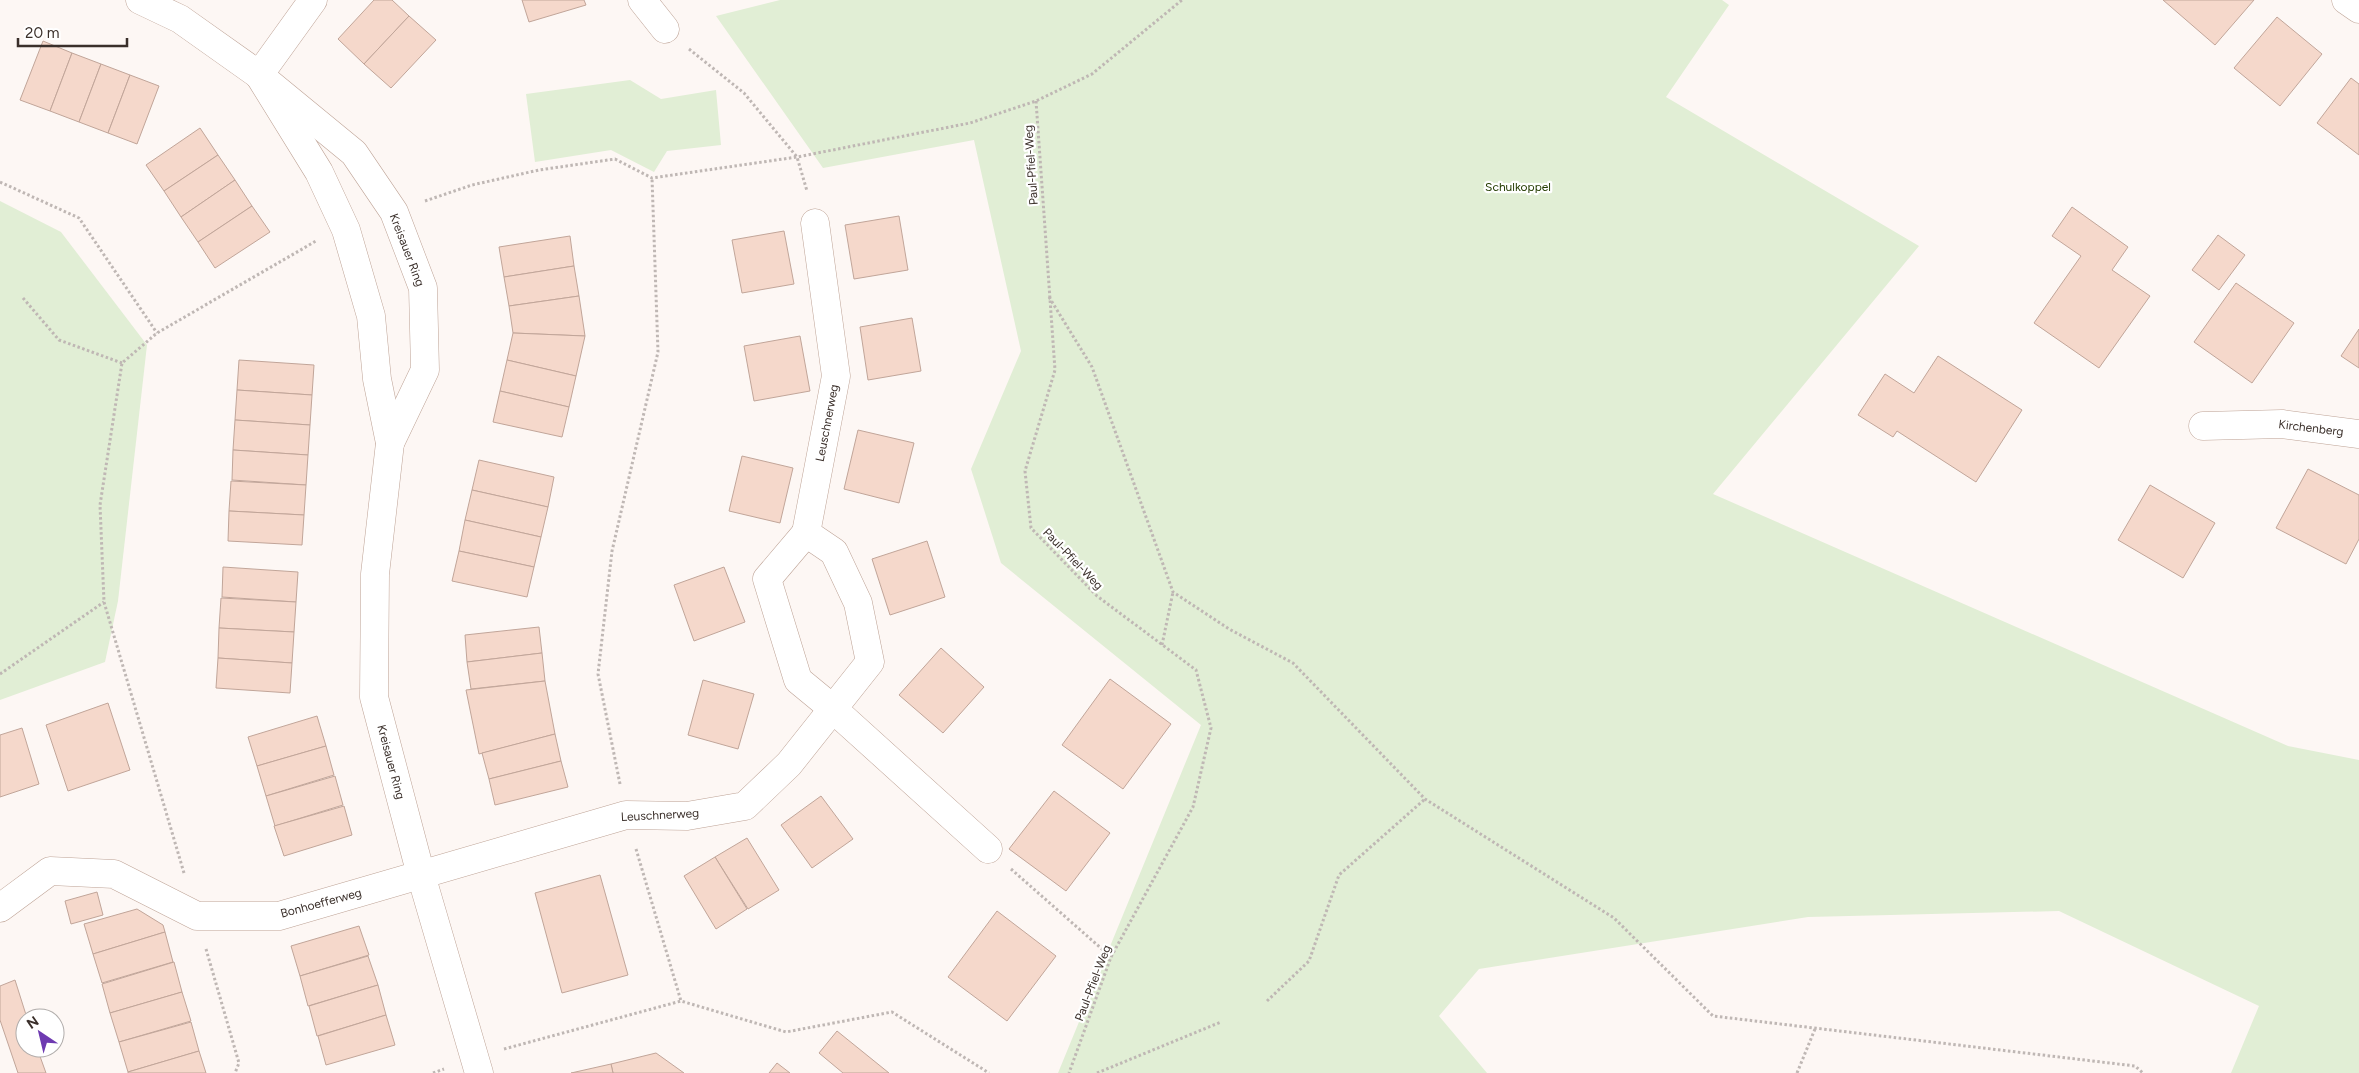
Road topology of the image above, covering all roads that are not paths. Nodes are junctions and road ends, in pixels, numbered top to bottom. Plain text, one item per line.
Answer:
1 (140, 0) edge
2 (313, 0) edge
3 (642, 0) edge
4 (2346, 0) edge
5 (2359, 9) edge
6 (665, 29) road end
7 (259, 74) junction
8 (815, 223) road end
9 (2203, 426) dead end
10 (2359, 434) edge
11 (390, 443) junction
12 (806, 532) junction
13 (832, 708) junction
14 (988, 849) road end
15 (422, 875) junction
16 (0, 908) edge
17 (476, 1065) edge

1 - 7 street, Kreisauer Ring
2 - 7 street
3 - 6 street
4 - 5 street
7 - 11 street, Kreisauer Ring
7 - 11 street, Kreisauer Ring
8 - 12 street, Leuschnerweg
9 - 10 street, Kirchenberg
11 - 15 street, Kreisauer Ring
12 - 13 street, Leuschnerweg
12 - 13 street, Leuschnerweg
13 - 14 street, Leuschnerweg
13 - 15 street, Leuschnerweg
15 - 16 street, Bonhoefferweg
15 - 17 street, Kreisauer Ring

